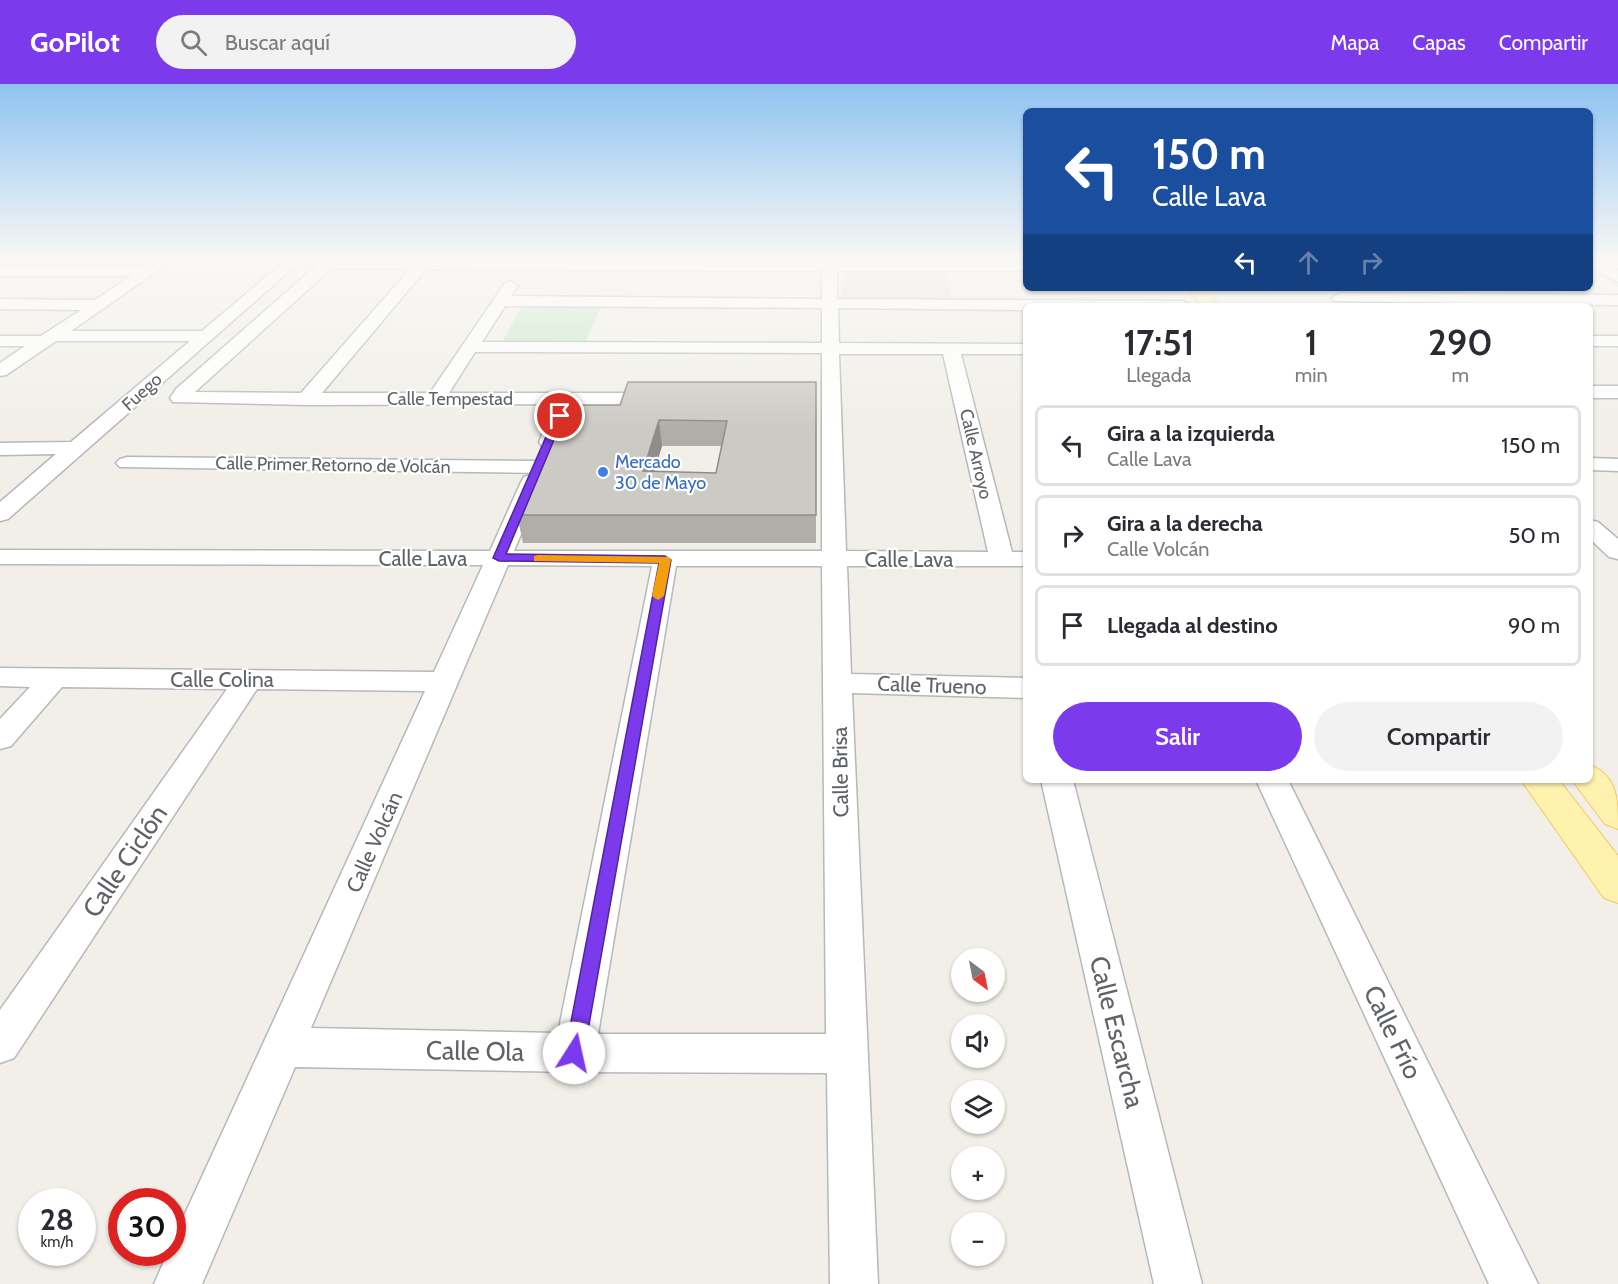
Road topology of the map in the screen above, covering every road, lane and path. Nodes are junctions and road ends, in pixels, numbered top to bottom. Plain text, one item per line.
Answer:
1 (81, 316) edge
2 (229, 316) edge
3 (263, 316) edge
4 (377, 316) edge
5 (490, 316) edge
6 (828, 316) edge
7 (205, 336) junction
8 (48, 338) junction
9 (0, 341) edge
10 (1593, 341) edge
11 (1618, 341) edge
12 (470, 347) junction
13 (829, 348) junction
14 (951, 348) junction
15 (1023, 349) edge
16 (0, 371) edge
17 (1593, 392) edge
18 (1618, 392) edge
19 (306, 399) junction
20 (435, 399) junction
21 (567, 399) junction
22 (686, 399) edge
23 (79, 448) junction
24 (0, 449) edge
25 (1618, 453) edge
26 (1593, 460) edge
27 (1593, 461) edge
28 (127, 463) dead end
29 (1618, 465) edge
30 (539, 466) junction
31 (0, 514) edge
32 (1593, 530) edge
33 (1618, 552) edge
34 (0, 557) edge
35 (499, 558) junction
36 (833, 559) junction
37 (1002, 559) junction
38 (1023, 559) edge
39 (665, 560) junction
40 (0, 677) edge
41 (54, 678) junction
42 (249, 678) junction
43 (445, 682) junction
44 (838, 683) junction
45 (1023, 688) edge
46 (0, 738) edge
47 (1058, 783) edge
48 (1273, 783) edge
49 (1542, 783) edge
50 (1603, 845) edge
51 (1618, 886) edge
52 (0, 1044) edge
53 (284, 1047) junction
54 (574, 1053) junction
55 (846, 1054) junction
56 (178, 1284) edge
57 (854, 1284) edge
58 (1178, 1284) edge
59 (1514, 1284) edge

1 - 8 street
2 - 7 street, Fuego
3 - 19 street, Calle Tempestad
4 - 19 street
5 - 12 street
6 - 13 street, Calle Brisa
7 - 8 street
7 - 23 street, Fuego
8 - 9 street
8 - 16 street
10 - 11 street
12 - 13 street
12 - 20 street
13 - 14 street
13 - 36 street, Calle Brisa
14 - 15 street
14 - 37 street, Calle Arroyo
17 - 18 street
19 - 20 street, Calle Tempestad
20 - 21 street, Calle Tempestad
21 - 22 street, Calle Tempestad
21 - 30 street, Calle Volcán
23 - 24 street
23 - 31 street, Fuego
25 - 26 street
27 - 29 street
28 - 30 street, Calle Primer Retorno de Volcán
30 - 35 street, Calle Volcán
32 - 33 street
34 - 35 street, Calle Lava
35 - 39 street, Calle Lava
35 - 43 street, Calle Volcán
36 - 37 street, Calle Lava
36 - 39 street, Calle Lava
36 - 44 street, Calle Brisa
37 - 38 street, Calle Lava
39 - 54 street
40 - 41 street, Calle Colina
41 - 42 street, Calle Colina
41 - 46 street
42 - 43 street, Calle Colina
42 - 52 street, Calle Ciclón
43 - 53 street, Calle Volcán
44 - 45 street, Calle Trueno
44 - 55 street, Calle Brisa
47 - 58 street, Calle Escarcha
48 - 59 street, Calle Frío
49 - 50 main road
50 - 51 main road
53 - 54 street, Calle Ola
53 - 56 street, Calle Volcán
54 - 55 street, Calle Ola
55 - 57 street, Calle Brisa

